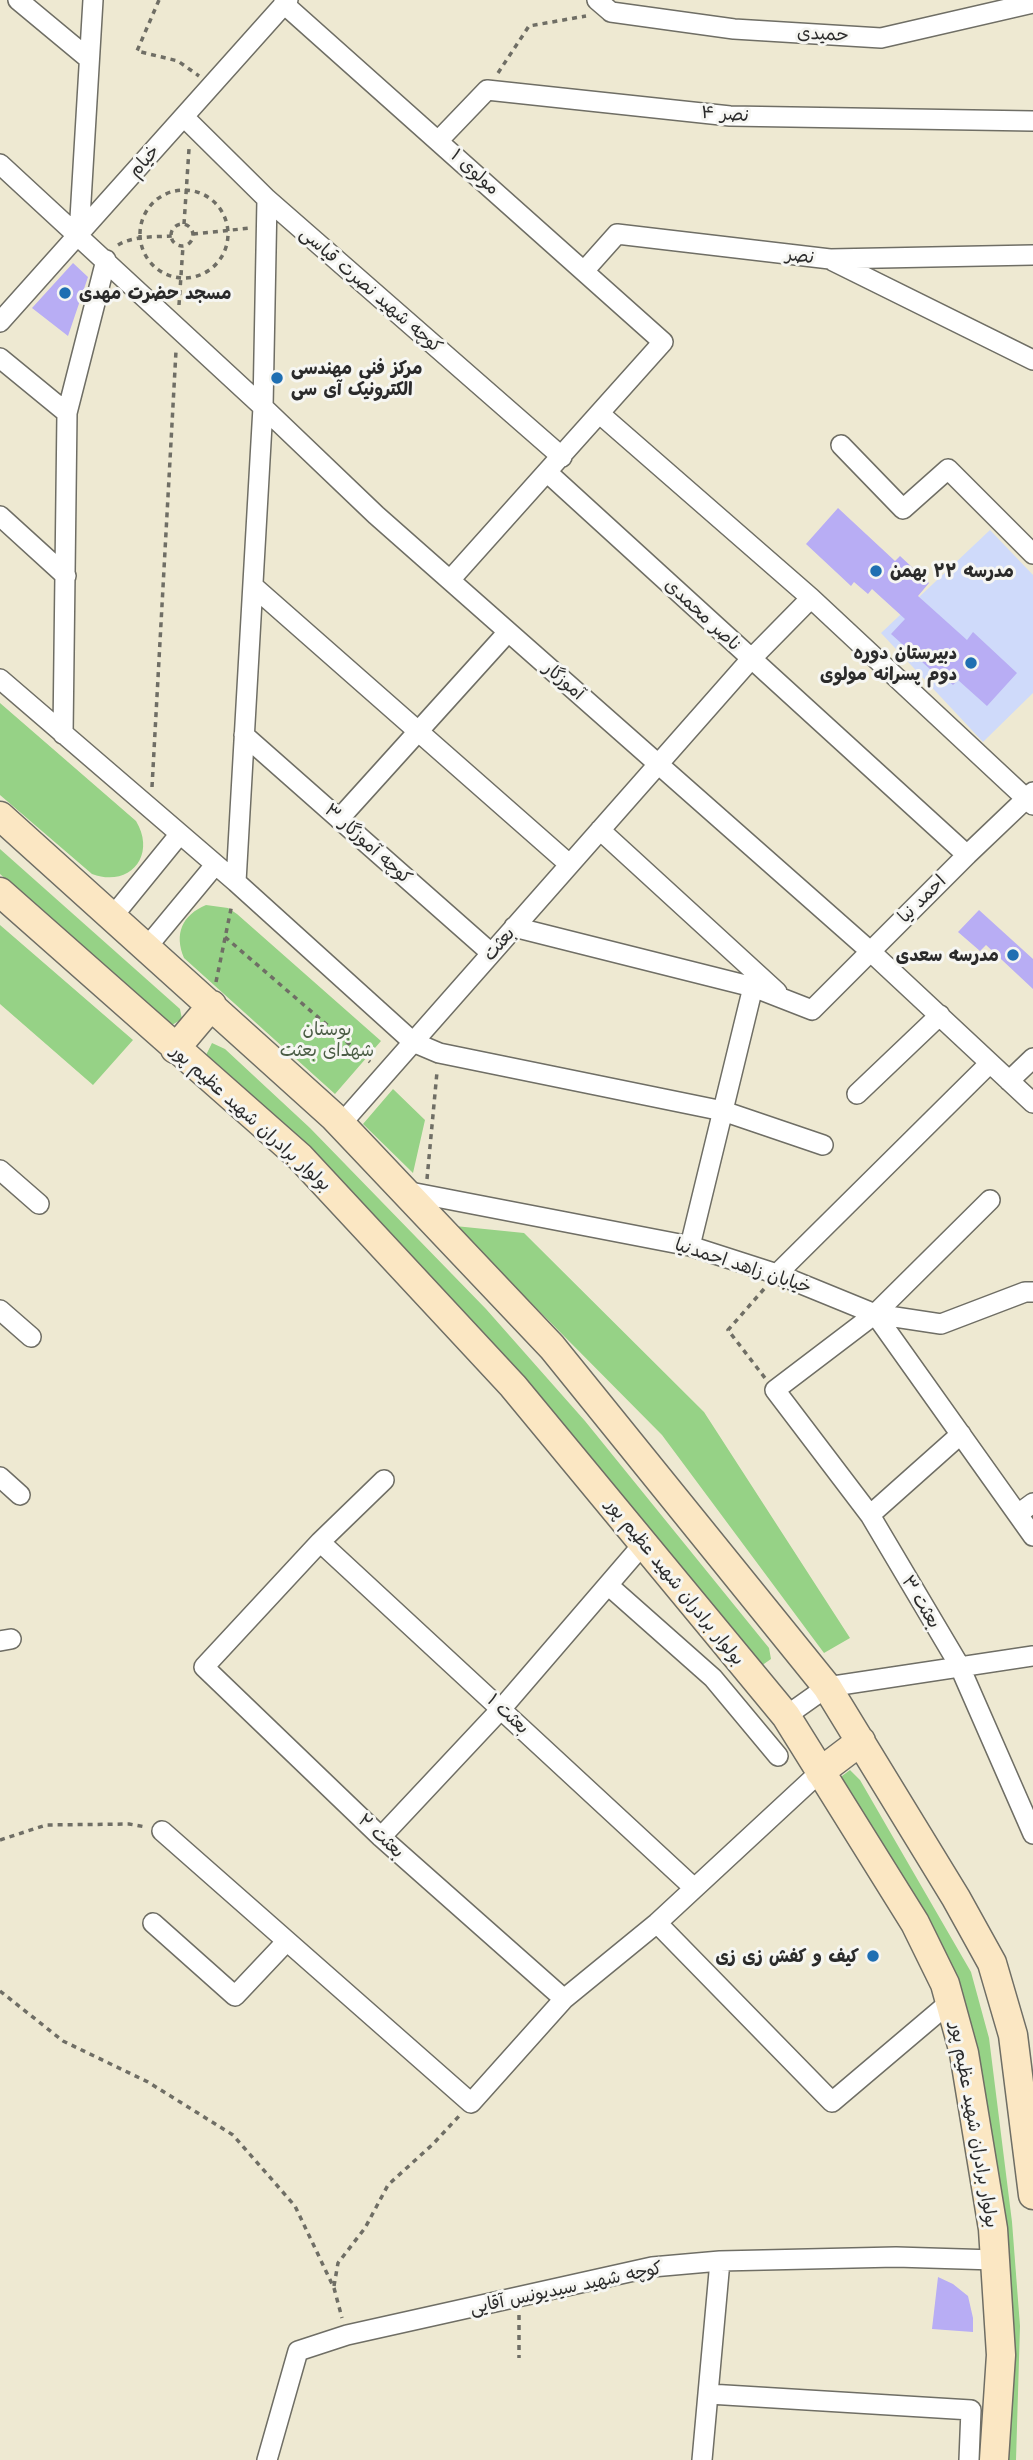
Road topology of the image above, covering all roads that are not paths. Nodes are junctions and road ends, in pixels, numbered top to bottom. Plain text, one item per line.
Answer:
1 (18, 0) edge
2 (93, 0) edge
3 (286, 1) edge
4 (1033, 3) edge
5 (609, 4) edge
6 (89, 60) junction
7 (187, 120) junction
8 (1033, 121) edge
9 (439, 141) junction
10 (0, 163) edge
11 (267, 199) junction
12 (79, 235) junction
13 (1033, 255) edge
14 (104, 258) junction
15 (830, 259) junction
16 (584, 271) junction
17 (0, 322) edge
18 (0, 358) edge
19 (1033, 360) edge
20 (263, 407) junction
21 (67, 414) junction
22 (600, 414) junction
23 (841, 444) dead end
24 (562, 457) junction
25 (548, 473) junction
26 (0, 516) edge
27 (1033, 554) edge
28 (66, 576) junction
29 (450, 580) junction
30 (253, 586) junction
31 (811, 598) junction
32 (508, 632) junction
33 (751, 659) junction
34 (0, 679) edge
35 (418, 732) junction
36 (63, 734) junction
37 (244, 735) junction
38 (657, 764) junction
39 (1031, 798) edge
40 (0, 816) edge
41 (339, 819) junction
42 (600, 830) junction
43 (179, 835) junction
44 (967, 855) junction
45 (569, 864) junction
46 (215, 865) junction
47 (236, 882) junction
48 (0, 892) edge
49 (113, 916) junction
50 (514, 927) junction
51 (147, 947) junction
52 (870, 951) junction
53 (491, 954) junction
54 (754, 987) junction
55 (784, 999) junction
56 (212, 1005) junction
57 (940, 1016) junction
58 (413, 1042) junction
59 (176, 1049) junction
60 (1033, 1058) edge
61 (990, 1063) junction
62 (1009, 1081) junction
63 (857, 1094) dead end
64 (1033, 1103) edge
65 (723, 1111) junction
66 (341, 1124) junction
67 (823, 1145) dead end
68 (0, 1170) edge
69 (415, 1193) junction
70 (990, 1200) dead end
71 (39, 1204) dead end
72 (690, 1246) junction
73 (777, 1274) junction
74 (1030, 1296) edge
75 (0, 1310) edge
76 (875, 1314) junction
77 (31, 1337) dead end
78 (961, 1434) junction
79 (0, 1477) edge
80 (384, 1480) dead end
81 (20, 1495) dead end
82 (1026, 1508) edge
83 (870, 1515) junction
84 (1033, 1536) edge
85 (320, 1542) junction
86 (644, 1543) junction
87 (608, 1585) junction
88 (1033, 1656) edge
89 (959, 1665) junction
90 (827, 1687) junction
91 (502, 1708) junction
92 (786, 1716) junction
93 (861, 1741) junction
94 (778, 1756) dead end
95 (820, 1772) junction
96 (162, 1831) road end
97 (1033, 1834) edge
98 (381, 1836) junction
99 (693, 1887) junction
100 (153, 1923) dead end
101 (657, 1923) junction
102 (286, 1942) junction
103 (564, 1999) junction
104 (950, 2002) junction
105 (1033, 2195) edge
106 (995, 2260) junction
107 (720, 2261) junction
108 (709, 2393) junction
109 (268, 2460) edge
110 (702, 2460) edge
111 (969, 2460) edge
112 (994, 2460) edge

1 - 6 street
2 - 6 street
3 - 7 street, خیام
3 - 9 street, مولوی ۱
4 - 5 street, حمیدی
6 - 12 street
7 - 11 street, کوچه شهید نصرت قیاسی
7 - 12 street, خیام
8 - 9 street, نصر ۴
9 - 16 street, مولوی ۱
10 - 12 street, آموزگار
11 - 20 street
11 - 24 street, کوچه شهید نصرت قیاسی
12 - 14 street, آموزگار
12 - 17 street, خیام
13 - 15 street, نصر
14 - 20 street, آموزگار
14 - 21 street
15 - 16 street, نصر
15 - 19 street
16 - 22 street, مولوی ۱
18 - 21 street
20 - 29 street, آموزگار
20 - 30 street
21 - 28 street
22 - 24 street
22 - 31 street
23 - 27 street
24 - 25 street
25 - 29 street
25 - 33 street, ناصر محمدی
26 - 28 street
28 - 36 street
29 - 32 street, آموزگار
30 - 35 street
30 - 37 street
31 - 33 street, بعثت
31 - 39 street
32 - 35 street
32 - 38 street, آموزگار
33 - 38 street, بعثت
33 - 44 street, ناصر محمدی
34 - 36 street
35 - 41 street
35 - 45 street
36 - 43 street
37 - 41 street, کوچه آموزگار ۳
37 - 47 street
38 - 42 street, بعثت
38 - 52 street, آموزگار
39 - 44 street, احمد نیا
40 - 49 main road
41 - 53 street, کوچه آموزگار ۳
42 - 45 street, بعثت
42 - 55 street
43 - 46 street
43 - 49 street
44 - 52 street, احمد نیا
45 - 50 street, بعثت
46 - 47 street
46 - 51 street
47 - 58 street
48 - 59 main road, بولوار برادران شهید عظیم‌ پور
49 - 51 main road
50 - 53 street, بعثت
50 - 54 street
51 - 56 main road
52 - 55 street, احمد نیا
52 - 57 street
53 - 58 street, بعثت
54 - 55 street
54 - 65 street
56 - 59 main road
56 - 66 main road
57 - 61 street
57 - 63 street
58 - 65 street
58 - 66 street, بعثت
59 - 86 main road, بولوار برادران شهید عظیم‌ پور
60 - 62 street
61 - 62 street
61 - 73 street
62 - 64 street
65 - 67 street
65 - 72 street
66 - 69 main road
68 - 71 street
69 - 72 street, خیابان زاهد احمدنیا
69 - 90 main road
70 - 76 street
72 - 73 street, خیابان زاهد احمدنیا
73 - 76 street, خیابان زاهد احمدنیا
74 - 76 street, خیابان زاهد احمدنیا
75 - 77 street
76 - 78 street
76 - 83 street, بعثت ۳
78 - 82 street
78 - 83 street
79 - 81 street
80 - 85 street
82 - 84 street
83 - 89 street, بعثت ۳
85 - 91 street, بعثت ۱
85 - 98 street, بعثت ۲
86 - 87 street
86 - 92 main road, بولوار برادران شهید عظیم‌ پور
87 - 91 street
87 - 94 street
88 - 89 street
89 - 90 street
89 - 97 street, بعثت ۳
90 - 92 street
90 - 93 main road
91 - 98 street
91 - 99 street, بعثت ۱
92 - 95 main road, بولوار برادران شهید عظیم‌ پور
93 - 95 main road
93 - 105 main road
95 - 99 street
95 - 104 main road, بولوار برادران شهید عظیم‌ پور
96 - 102 street
98 - 103 street, بعثت ۲
99 - 101 street
100 - 102 street
101 - 103 street
101 - 104 street
102 - 103 street
104 - 106 main road, بولوار برادران شهید عظیم‌ پور
106 - 107 street, کوچه شهید سیدیونس آقایی
106 - 112 main road, بولوار برادران شهید عظیم‌ پور
107 - 108 street
107 - 109 street, کوچه شهید سیدیونس آقایی
108 - 110 street
108 - 111 street

